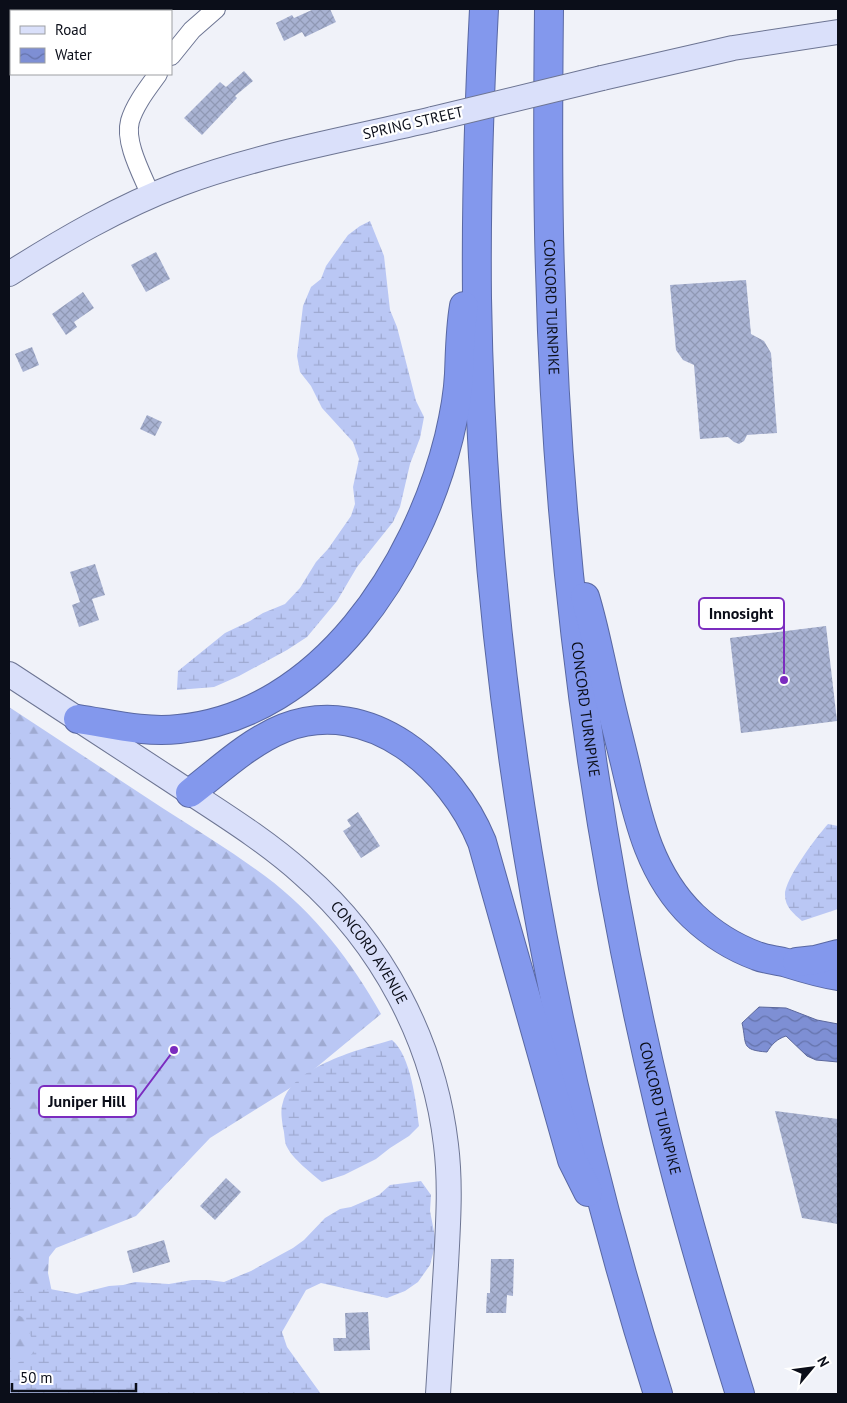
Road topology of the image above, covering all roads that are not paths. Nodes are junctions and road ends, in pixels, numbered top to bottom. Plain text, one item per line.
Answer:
1 (216, 9) edge
2 (484, 9) edge
3 (550, 9) edge
4 (838, 32) edge
5 (172, 55) edge
6 (157, 75) edge
7 (151, 196) junction
8 (477, 241) junction
9 (9, 274) edge
10 (566, 534) junction
11 (9, 674) edge
12 (78, 719) junction
13 (190, 793) junction
14 (838, 954) edge
15 (785, 963) junction
16 (838, 976) edge
17 (612, 1240) junction
18 (438, 1394) edge
19 (658, 1394) edge
20 (740, 1394) edge

1 - 5 street
2 - 8 highway
3 - 10 highway, CONCORD TURNPIKE
4 - 7 main road, SPRING STREET, bridge
6 - 7 street
7 - 9 main road, SPRING STREET
8 - 12 highway
8 - 17 highway
10 - 15 highway
10 - 20 highway, CONCORD TURNPIKE
11 - 12 main road, CONCORD AVENUE
12 - 13 main road, CONCORD AVENUE
13 - 17 highway
13 - 18 main road, CONCORD AVENUE
14 - 15 highway
15 - 16 highway
17 - 19 highway

